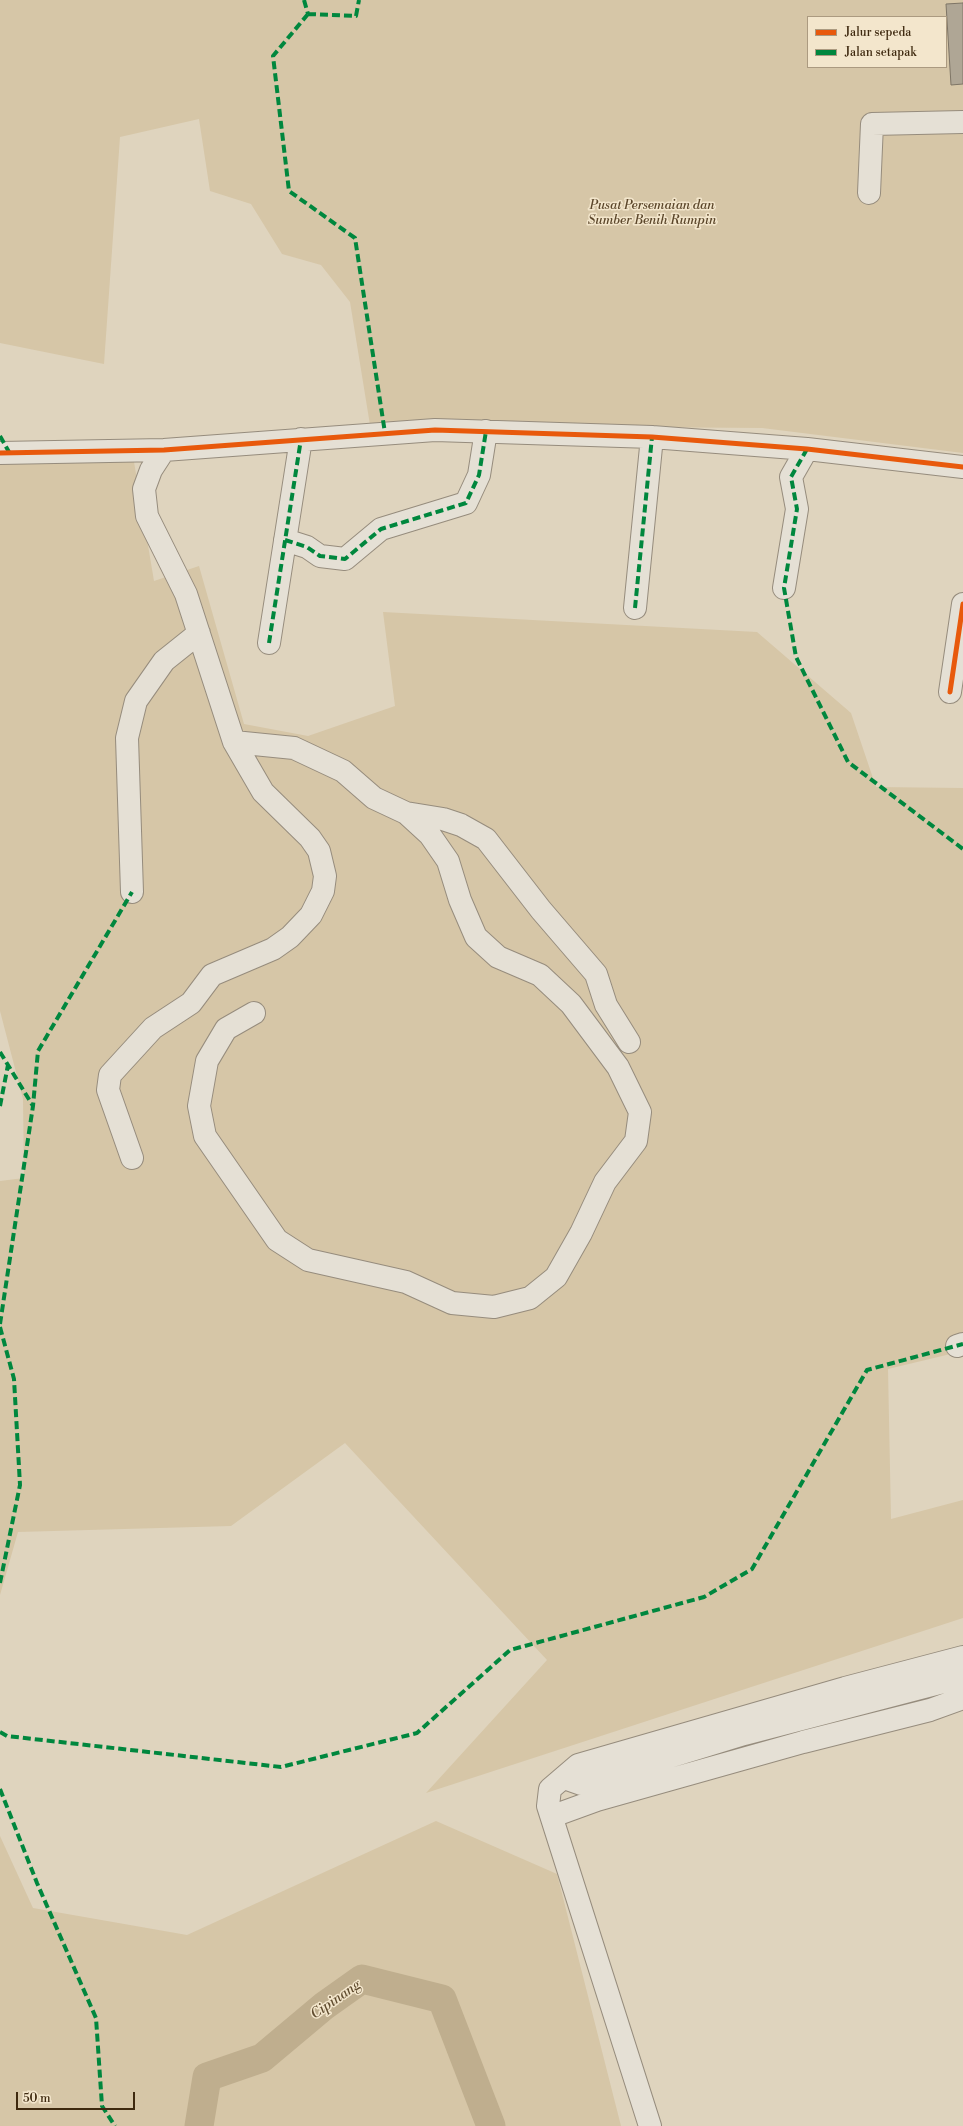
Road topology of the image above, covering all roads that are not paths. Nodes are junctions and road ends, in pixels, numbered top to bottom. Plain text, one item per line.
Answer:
1 (963, 122) edge
2 (869, 193) dead end
3 (486, 431) junction
4 (652, 437) junction
5 (301, 439) junction
6 (3, 447) edge
7 (807, 449) junction
8 (164, 450) junction
9 (963, 467) edge
10 (285, 540) junction
11 (784, 588) dead end
12 (963, 604) edge
13 (635, 608) dead end
14 (198, 633) junction
15 (269, 643) dead end
16 (950, 692) dead end
17 (234, 742) junction
18 (406, 813) junction
19 (132, 892) dead end
20 (254, 1012) dead end
21 (630, 1042) dead end
22 (132, 1158) dead end
23 (963, 1657) edge
24 (963, 1677) edge
25 (963, 1698) edge
26 (564, 1778) junction
27 (552, 1816) junction
28 (650, 2126) edge

1 - 2 street
3 - 4 street
3 - 5 street
3 - 10 street
4 - 7 street
4 - 13 street
5 - 8 street
5 - 10 street
6 - 8 street
7 - 9 street
7 - 11 street
8 - 14 street
10 - 15 street
12 - 16 street
14 - 17 street
14 - 19 street
17 - 18 street
17 - 22 street
18 - 20 street
18 - 21 street
23 - 26 street
24 - 26 street
25 - 27 street
26 - 27 street
27 - 28 street

